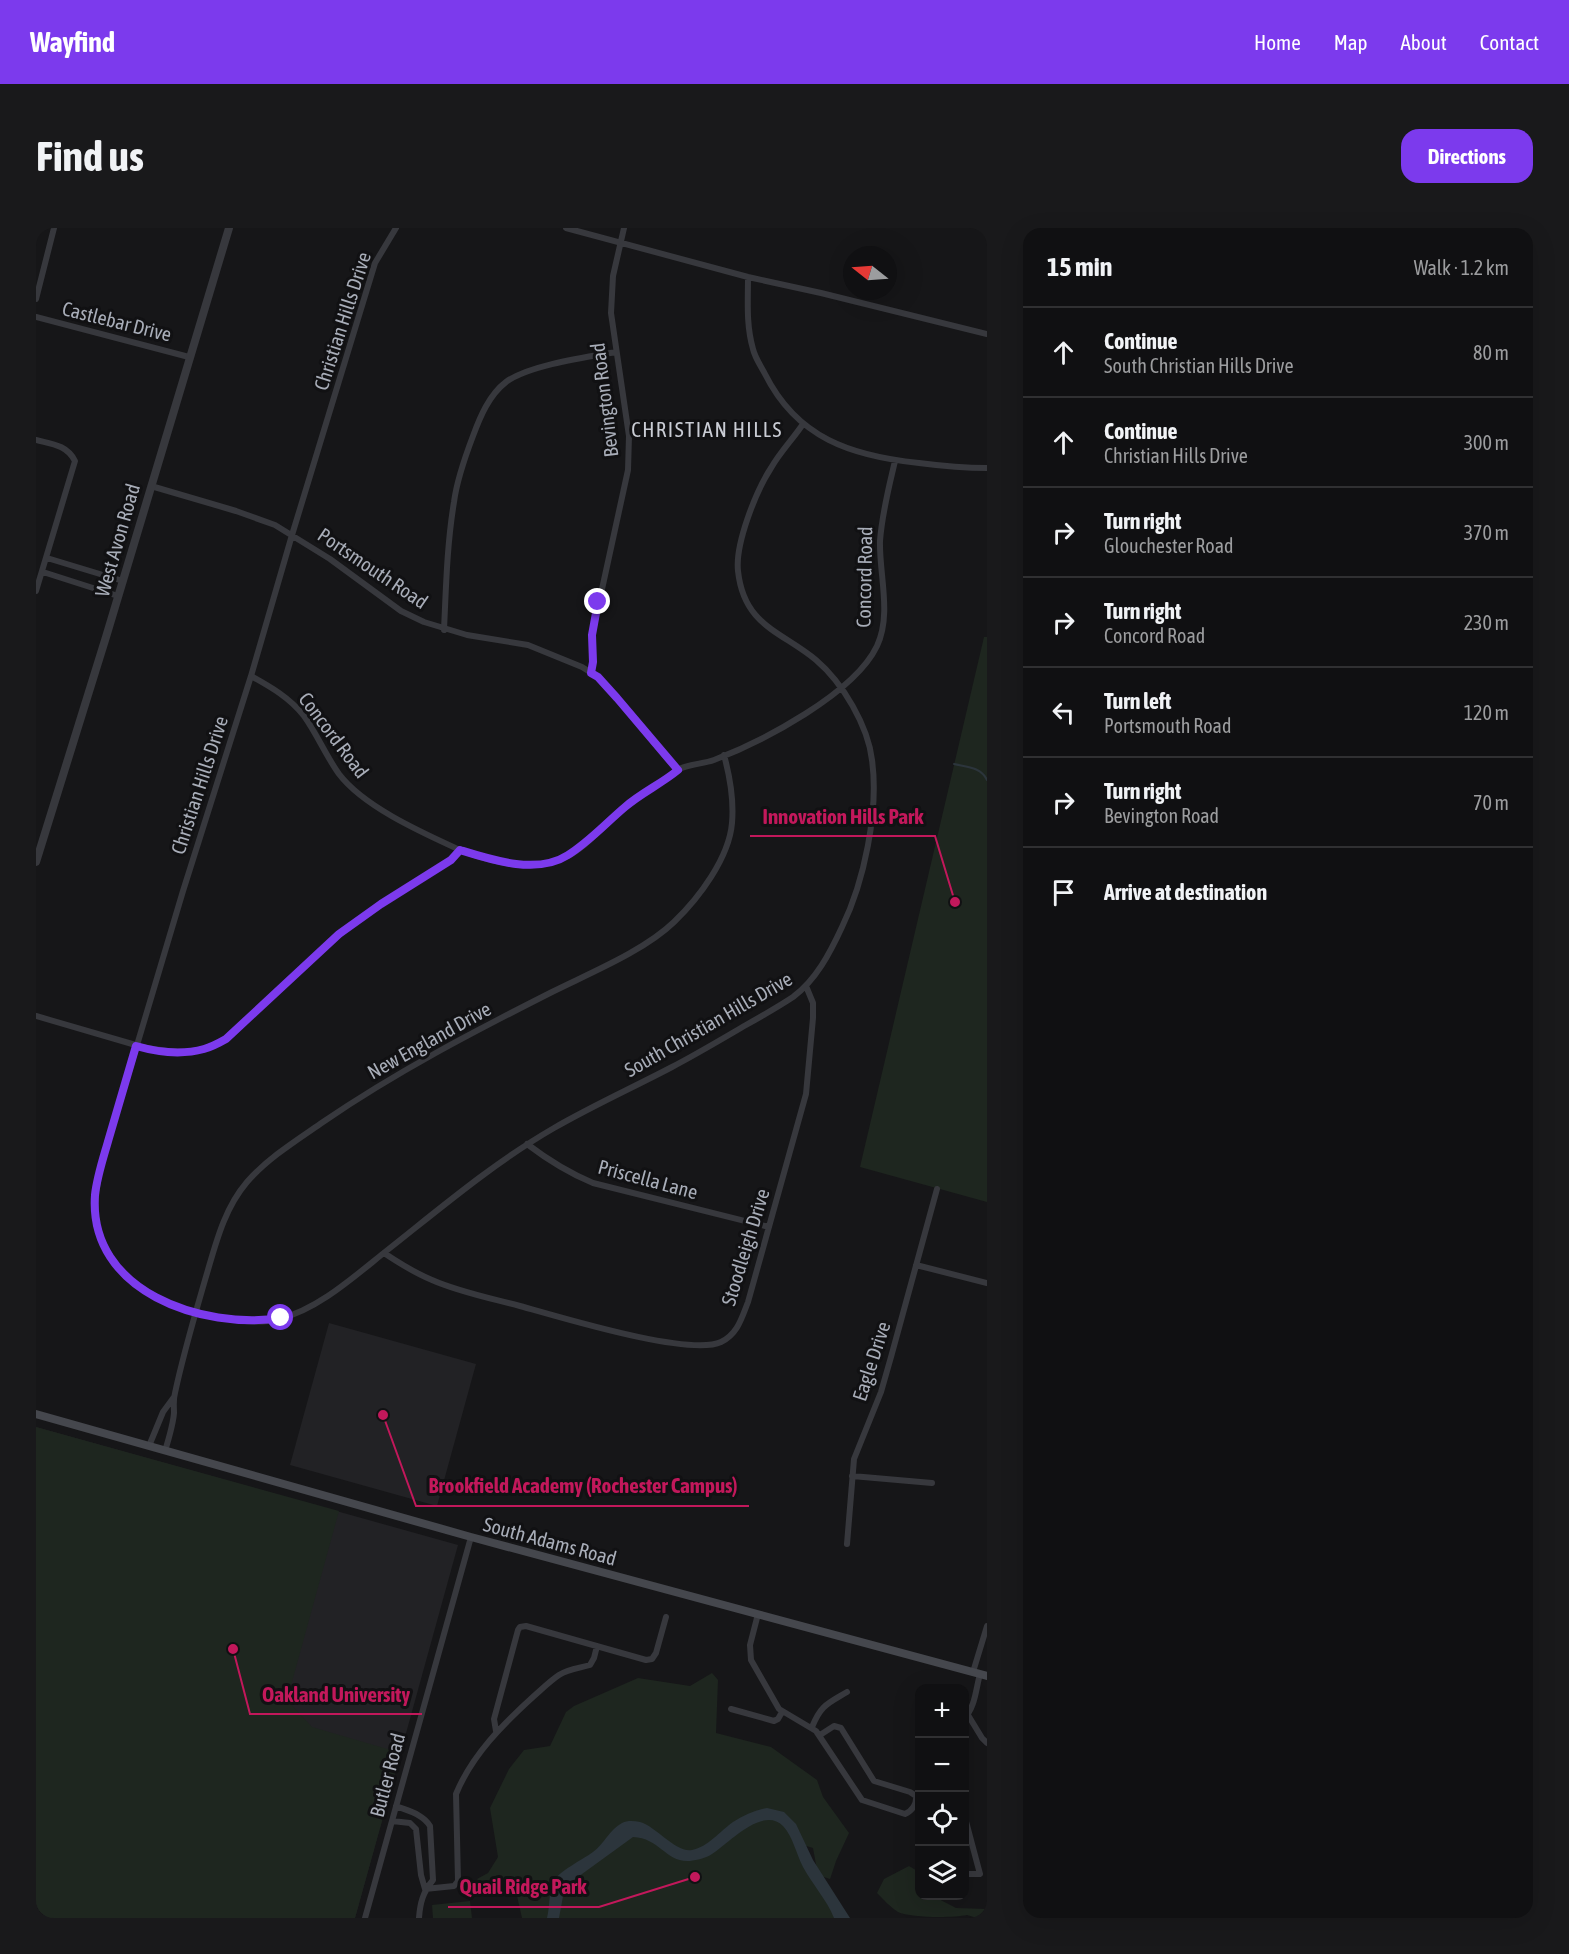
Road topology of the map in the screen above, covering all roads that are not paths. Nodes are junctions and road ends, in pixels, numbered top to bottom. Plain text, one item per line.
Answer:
1 (54, 228) edge
2 (229, 228) edge
3 (396, 228) edge
4 (566, 228) edge
5 (624, 228) edge
6 (621, 242) junction
7 (748, 277) junction
8 (36, 299) edge
9 (36, 317) edge
10 (987, 334) edge
11 (616, 352) junction
12 (189, 357) junction
13 (804, 424) junction
14 (36, 440) edge
15 (896, 461) junction
16 (987, 468) edge
17 (151, 486) junction
18 (292, 535) junction
19 (47, 558) junction
20 (43, 572) junction
21 (123, 581) junction
22 (36, 591) edge
23 (118, 596) junction
24 (444, 630) junction
25 (591, 673) junction
26 (251, 676) junction
27 (841, 687) junction
28 (724, 755) junction
29 (678, 770) junction
30 (460, 850) junction
31 (36, 862) edge
32 (806, 986) junction
33 (36, 1016) edge
34 (136, 1046) junction
35 (527, 1144) junction
36 (937, 1189) dead end
37 (769, 1227) junction
38 (384, 1253) junction
39 (916, 1264) junction
40 (987, 1284) edge
41 (196, 1313) junction
42 (174, 1397) junction
43 (36, 1414) edge
44 (149, 1446) junction
45 (165, 1451) junction
46 (852, 1476) junction
47 (932, 1483) dead end
48 (471, 1537) junction
49 (847, 1544) dead end
50 (758, 1614) junction
51 (666, 1617) dead end
52 (987, 1626) edge
53 (597, 1646) junction
54 (980, 1674) edge
55 (847, 1692) dead end
56 (969, 1708) edge
57 (731, 1709) dead end
58 (782, 1712) junction
59 (969, 1721) edge
60 (812, 1727) junction
61 (496, 1731) junction
62 (820, 1735) junction
63 (987, 1743) edge
64 (396, 1806) junction
65 (392, 1821) junction
66 (969, 1833) edge
67 (969, 1874) edge
68 (426, 1889) junction
69 (365, 1918) edge
70 (419, 1918) edge

1 - 8 street
2 - 12 street, West Avon Road
3 - 18 street, Christian Hills Drive
4 - 6 street
5 - 6 street, Bevington Road
6 - 7 street
6 - 11 street, Bevington Road
7 - 10 street
7 - 13 street
9 - 12 street, Castlebar Drive
11 - 24 street
11 - 25 street, Bevington Road
12 - 17 street, West Avon Road
13 - 15 street
13 - 27 street, South Christian Hills Drive
14 - 19 street
15 - 16 street
15 - 27 street, Concord Road
17 - 18 street, Portsmouth Road
17 - 21 street, West Avon Road
18 - 24 street, Portsmouth Road
18 - 26 street, Christian Hills Drive
19 - 20 street
19 - 21 street
20 - 22 street
20 - 23 street
21 - 23 street, West Avon Road
23 - 31 street, West Avon Road
24 - 25 street, Portsmouth Road
25 - 29 street, Portsmouth Road
26 - 30 street, Concord Road
26 - 34 street, Christian Hills Drive
27 - 28 street, Concord Road
27 - 32 street, South Christian Hills Drive
28 - 29 street, Concord Road
28 - 41 street, New England Drive
29 - 30 street, Concord Road
30 - 34 street
32 - 35 street, South Christian Hills Drive
32 - 37 street, Stoodleigh Drive
33 - 34 street
34 - 41 street, Christian Hills Drive
35 - 37 street, Priscella Lane
35 - 38 street, South Christian Hills Drive
36 - 39 street, Eagle Drive
37 - 38 street, Stoodleigh Drive
38 - 41 street, South Christian Hills Drive
39 - 40 street
39 - 46 street, Eagle Drive
41 - 42 street, New England Drive
42 - 44 street, New England Drive
42 - 45 street, New England Drive
43 - 44 main road, South Adams Road
44 - 45 main road, South Adams Road
45 - 48 main road, South Adams Road
46 - 47 street
46 - 49 street, Eagle Drive
48 - 50 main road, South Adams Road
48 - 64 street, Butler Road
50 - 54 main road, South Adams Road
50 - 58 street
51 - 53 street
52 - 54 street
53 - 61 street
53 - 61 street
54 - 56 street
55 - 60 street
57 - 58 street
58 - 60 street
59 - 63 street
60 - 62 street
61 - 68 street
62 - 62 street
64 - 65 street, Butler Road
64 - 68 street
65 - 68 street
65 - 69 street, Butler Road
66 - 67 street
68 - 70 street

